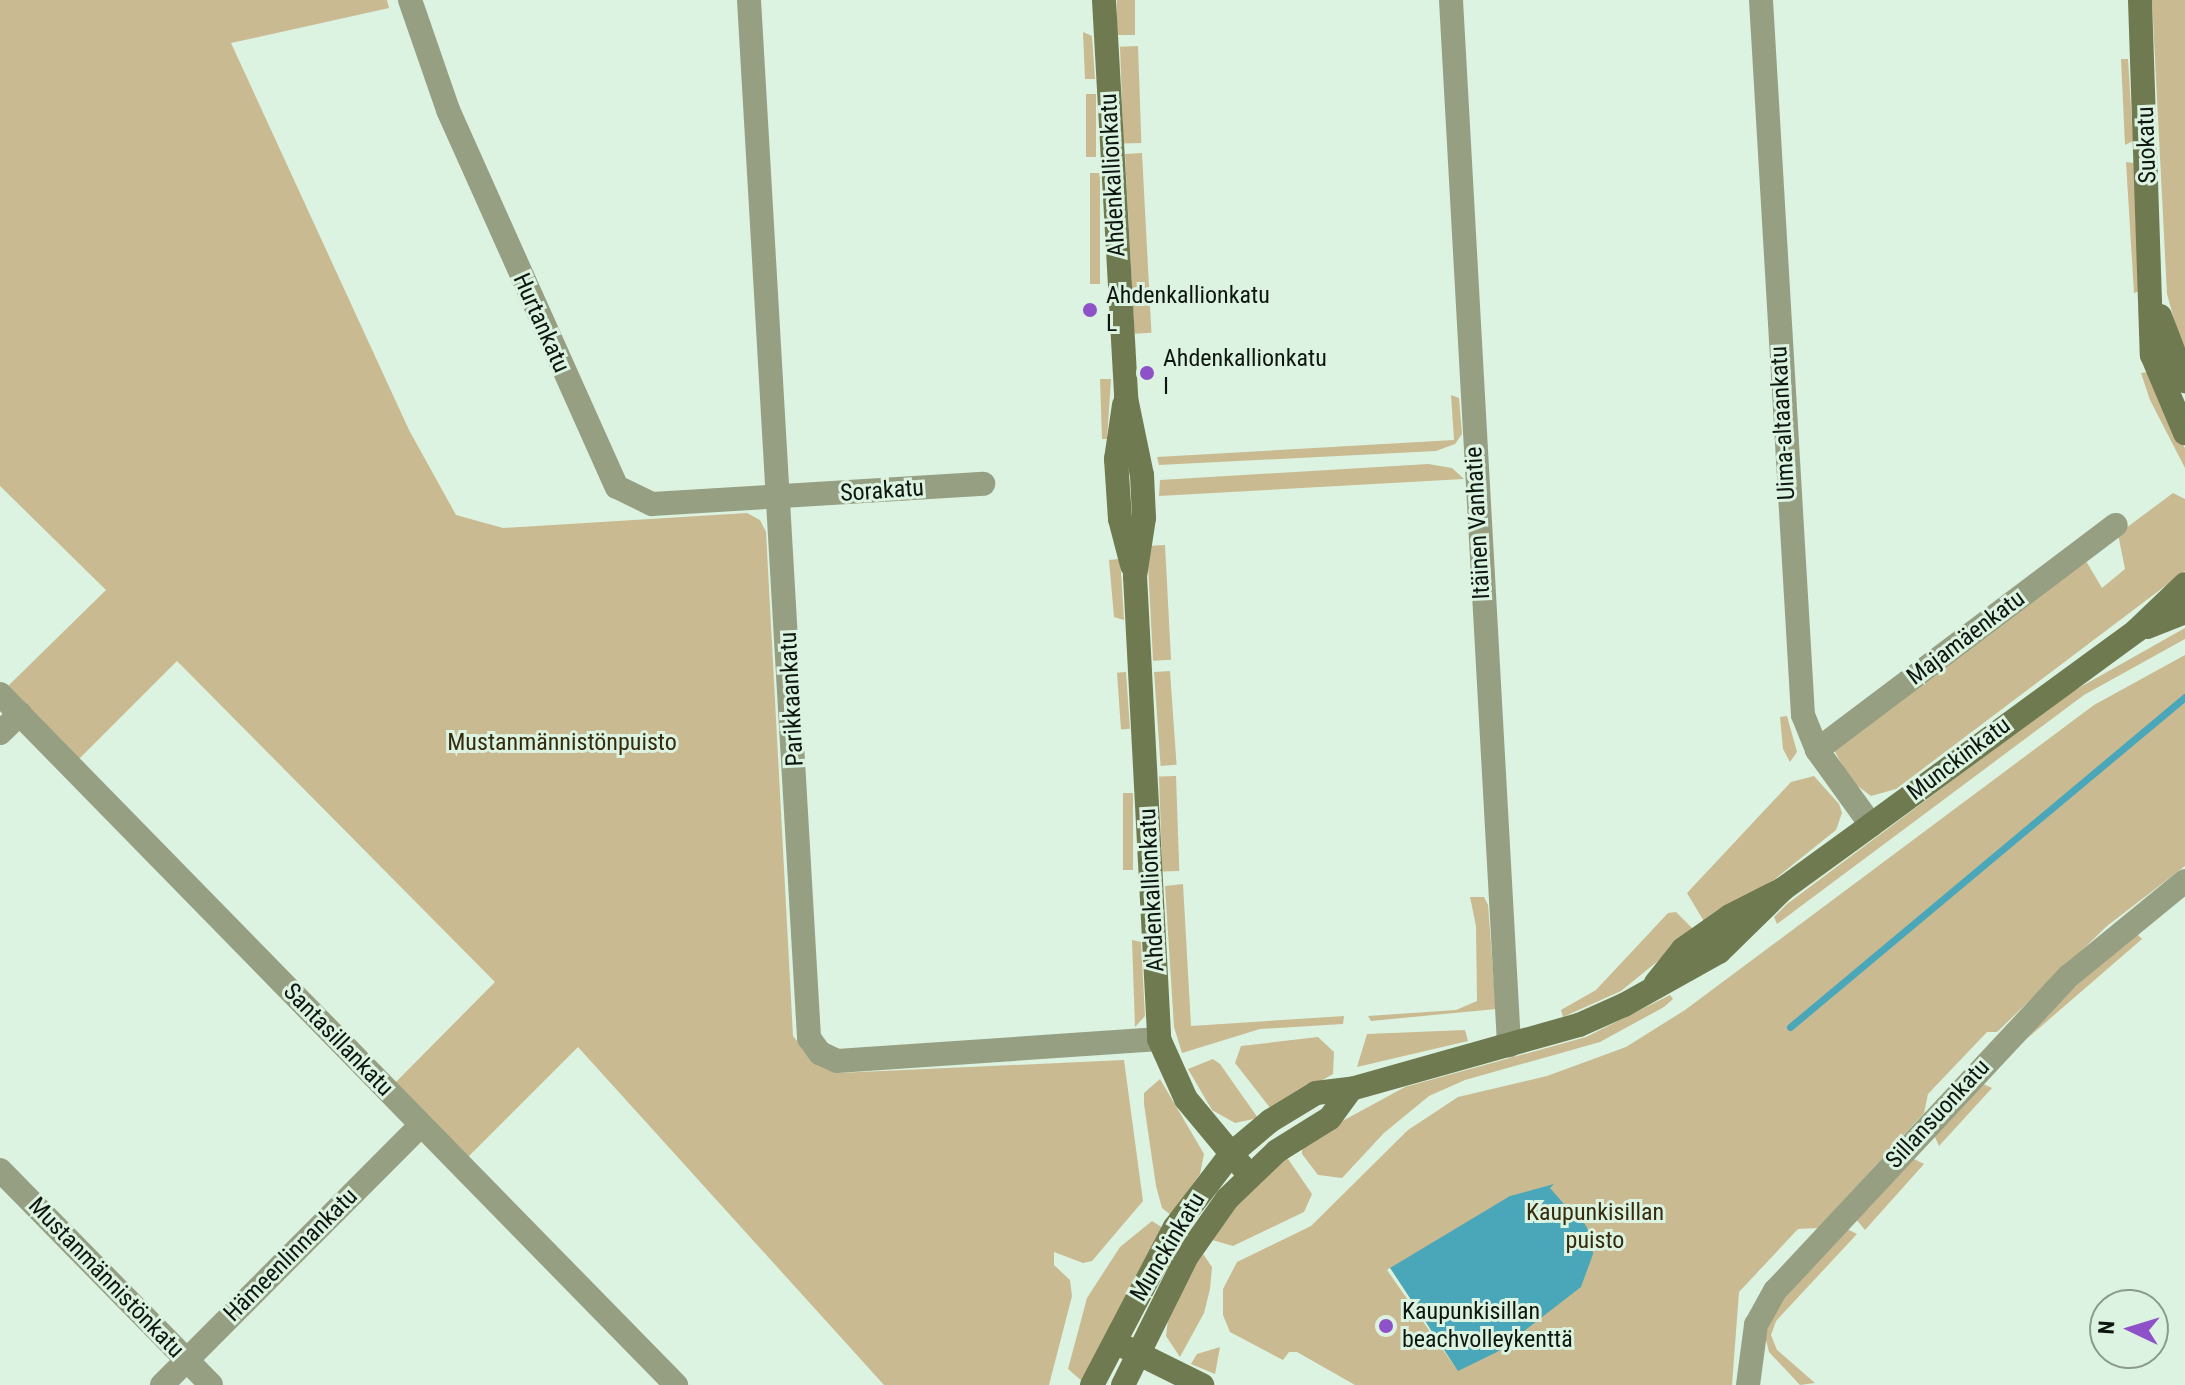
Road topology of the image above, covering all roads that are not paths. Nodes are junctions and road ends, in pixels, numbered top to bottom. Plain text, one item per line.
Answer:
1 (410, 0) edge
2 (749, 0) edge
3 (1104, 0) edge
4 (1451, 0) edge
5 (1761, 0) edge
6 (2140, 0) edge
7 (2153, 291) junction
8 (2185, 381) edge
9 (2185, 433) edge
10 (983, 484) dead end
11 (781, 498) junction
12 (2116, 525) dead end
13 (2185, 584) edge
14 (2185, 612) edge
15 (2137, 630) junction
16 (0, 694) edge
17 (20, 714) junction
18 (0, 733) edge
19 (1817, 750) junction
20 (1871, 825) junction
21 (2185, 881) edge
22 (1159, 1039) junction
23 (1509, 1045) junction
24 (1351, 1089) junction
25 (421, 1125) junction
26 (1231, 1154) junction
27 (0, 1170) edge
28 (1250, 1176) junction
29 (1114, 1342) junction
30 (1139, 1354) junction
31 (187, 1360) junction
32 (1756, 1384) edge
33 (162, 1385) edge
34 (211, 1385) edge
35 (676, 1385) edge
36 (1092, 1385) edge
37 (1123, 1385) edge
38 (1202, 1385) edge

1 - 11 street, Hurtankatu
2 - 11 street, Parikkaankatu
3 - 22 street, Ahdenkallionkatu
4 - 23 street, Itäinen Vanhatie
5 - 19 street, Uima-altaankatu
6 - 7 street, Suokatu
7 - 8 street, Suokatu
7 - 9 street, Suokatu
10 - 11 street, Sorakatu
11 - 22 street, Parikkaankatu
12 - 19 street, Majamäenkatu
13 - 15 street, Munckinkatu
14 - 15 street, Munckinkatu
15 - 20 street, Munckinkatu
16 - 17 street, Santasillankatu
17 - 18 street
17 - 25 street, Santasillankatu
19 - 20 street, Uima-altaankatu
20 - 23 street, Munckinkatu
21 - 32 street, Sillansuonkatu
22 - 26 street, Ahdenkallionkatu
23 - 24 street, Munckinkatu
24 - 26 street, Munckinkatu
24 - 28 street, Munckinkatu
25 - 31 street, Hämeenlinnankatu
25 - 35 street, Santasillankatu
26 - 28 street, Ahdenkallionkatu
26 - 29 street, Munckinkatu
27 - 31 street, Mustanmännistönkatu
28 - 30 street, Munckinkatu
29 - 30 street
29 - 36 street, Munckinkatu
30 - 37 street, Munckinkatu
30 - 38 street
31 - 33 street, Hämeenlinnankatu
31 - 34 street, Mustanmännistönkatu

